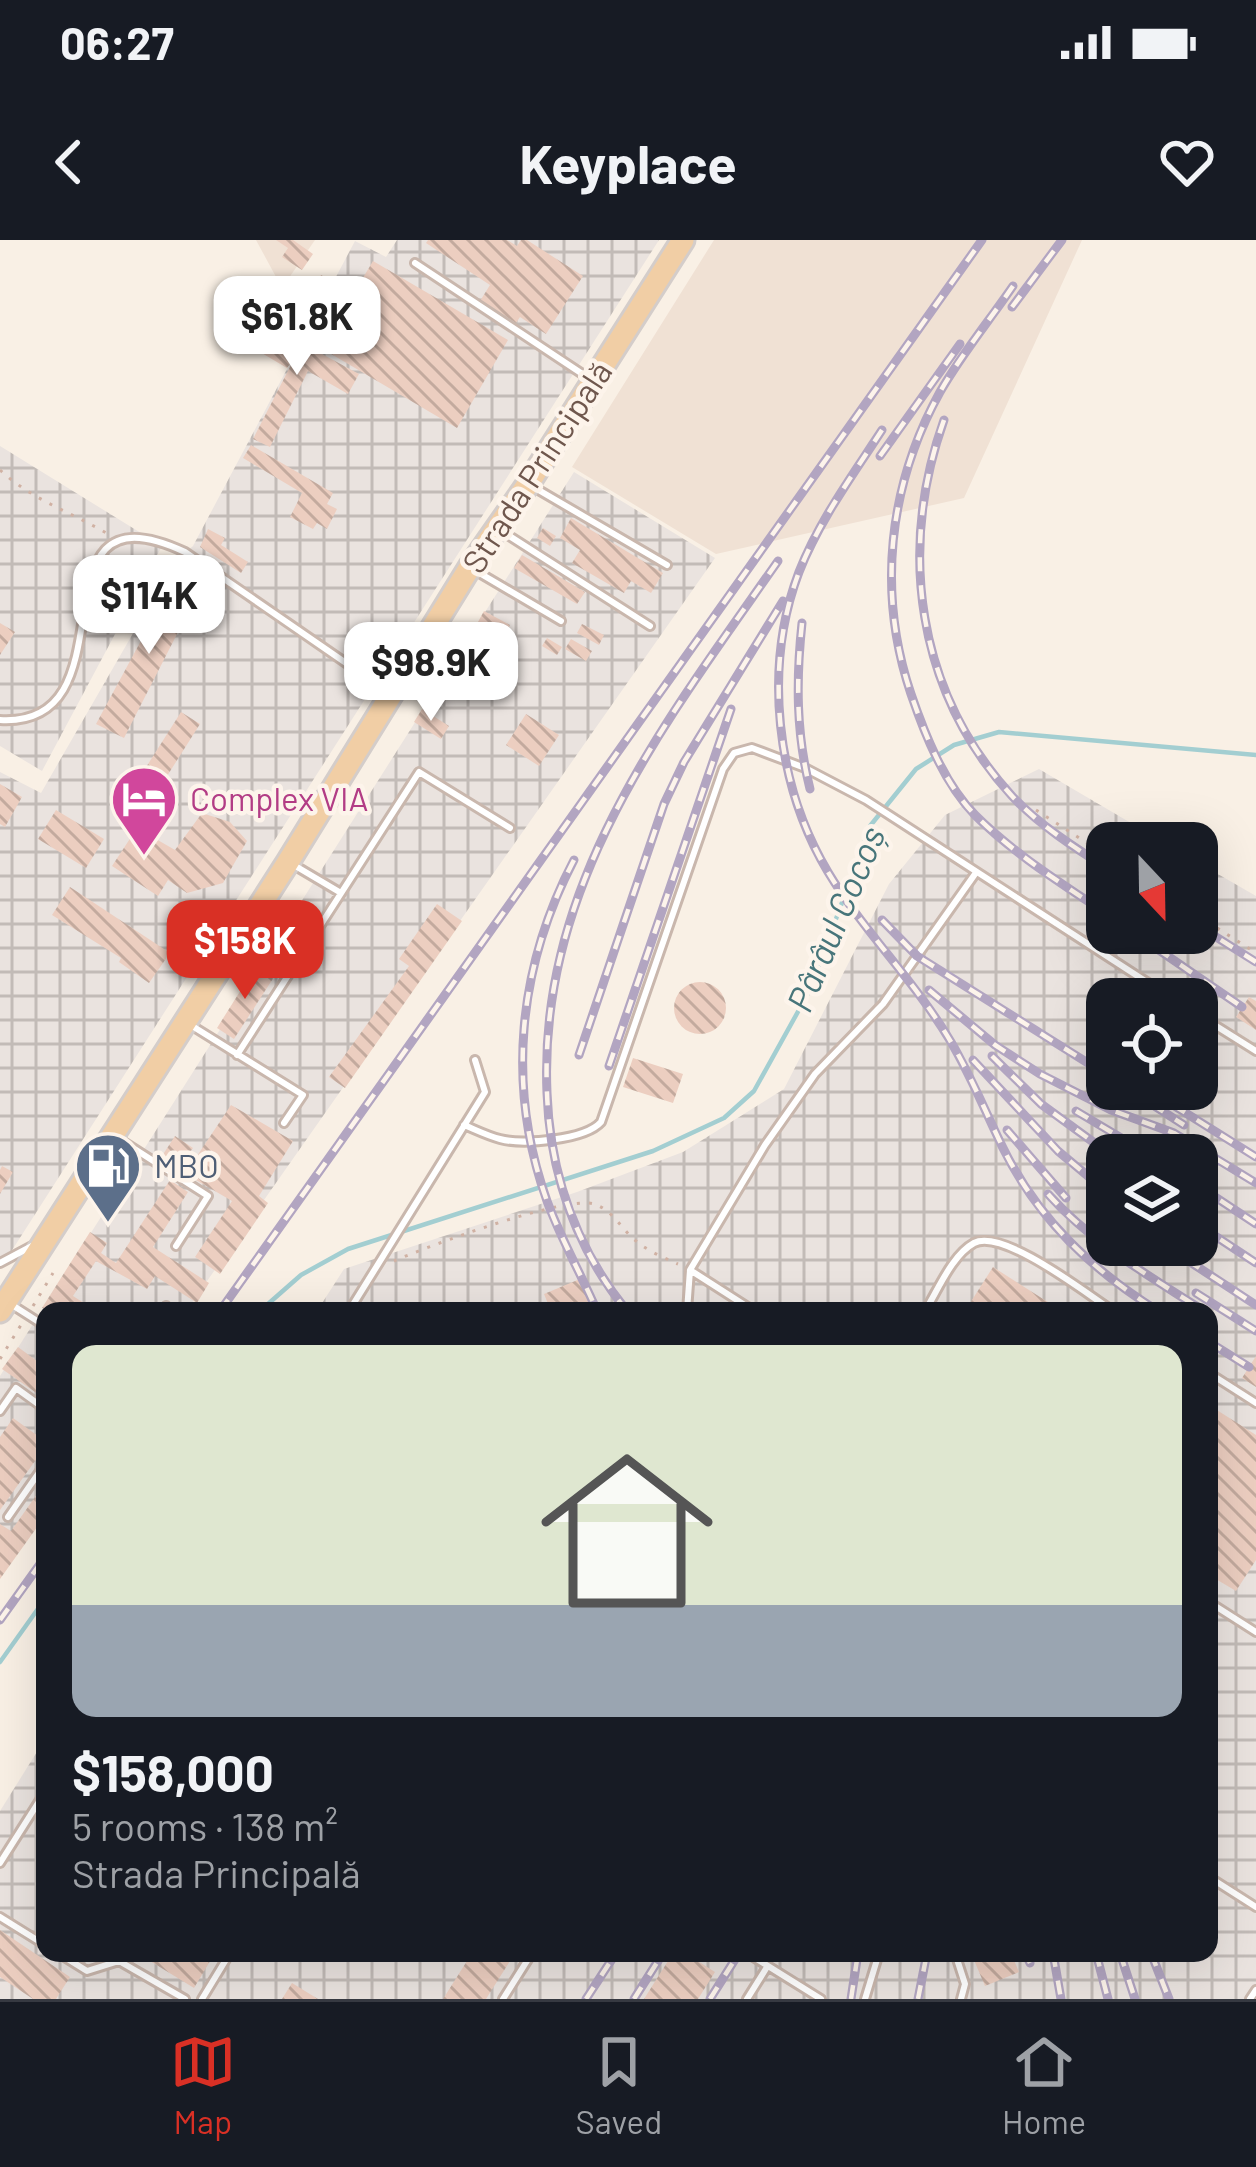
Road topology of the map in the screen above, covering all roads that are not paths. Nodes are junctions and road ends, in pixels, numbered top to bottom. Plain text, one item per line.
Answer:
1 (682, 240) edge
2 (415, 263) dead end
3 (593, 381) junction
4 (528, 484) junction
5 (497, 529) junction
6 (667, 565) dead end
7 (470, 567) junction
8 (561, 621) dead end
9 (650, 626) dead end
10 (391, 694) junction
11 (0, 720) edge
12 (510, 828) dead end
13 (288, 862) junction
14 (975, 874) junction
15 (341, 893) junction
16 (1140, 978) edge
17 (186, 1022) junction
18 (1218, 1027) edge
19 (1256, 1051) edge
20 (237, 1055) junction
21 (475, 1060) dead end
22 (284, 1123) dead end
23 (464, 1125) junction
24 (113, 1136) junction
25 (50, 1234) junction
26 (176, 1246) dead end
27 (0, 1263) edge
28 (690, 1270) junction
29 (355, 1302) edge
30 (688, 1302) edge
31 (740, 1302) edge
32 (931, 1302) edge
33 (1099, 1302) edge
34 (3, 1306) edge
35 (36, 1322) edge
36 (1218, 1378) edge
37 (36, 1402) edge
38 (1256, 1403) edge
39 (0, 1411) edge
40 (36, 1477) edge
41 (8, 1517) dead end
42 (1218, 1607) edge
43 (1256, 1632) edge
44 (36, 1806) edge
45 (0, 1863) edge
46 (1218, 1882) edge
47 (1256, 1907) edge
48 (0, 1917) edge
49 (36, 1939) edge
50 (72, 1962) edge
51 (116, 1962) edge
52 (121, 1962) edge
53 (225, 1962) edge
54 (526, 1962) edge
55 (761, 1962) edge
56 (876, 1962) edge
57 (958, 1962) edge
58 (767, 1966) junction
59 (1256, 1990) edge
60 (185, 1999) edge
61 (202, 1999) edge
62 (502, 1999) edge
63 (747, 1999) edge
64 (821, 1999) edge
65 (866, 1999) edge
66 (961, 1999) edge
67 (1250, 1999) edge

1 - 3 main road, Strada Principală
2 - 3 lane
3 - 4 main road, Strada Principală
4 - 5 main road, Strada Principală
4 - 6 lane
5 - 7 main road, Strada Principală
5 - 9 lane
7 - 8 lane
7 - 10 main road, Strada Principală
10 - 11 lane
10 - 13 main road, Strada Principală
12 - 15 lane
13 - 15 lane
13 - 17 main road, Strada Principală
14 - 16 lane
14 - 23 lane
14 - 28 lane
15 - 20 lane
17 - 20 lane
17 - 24 main road, Strada Principală
18 - 19 lane
20 - 22 lane
21 - 23 lane
23 - 29 lane
24 - 25 main road, Strada Principală
24 - 26 lane
25 - 27 lane
25 - 34 main road, Strada Principală
28 - 30 lane
28 - 31 lane
32 - 33 lane
34 - 35 lane
36 - 38 lane
37 - 39 lane
40 - 41 lane
42 - 43 lane
44 - 45 lane
46 - 47 lane
48 - 49 lane
50 - 51 lane
52 - 60 lane
53 - 61 lane
54 - 62 lane
55 - 58 lane
56 - 65 lane
57 - 66 lane
58 - 63 lane
58 - 64 lane
59 - 67 lane

